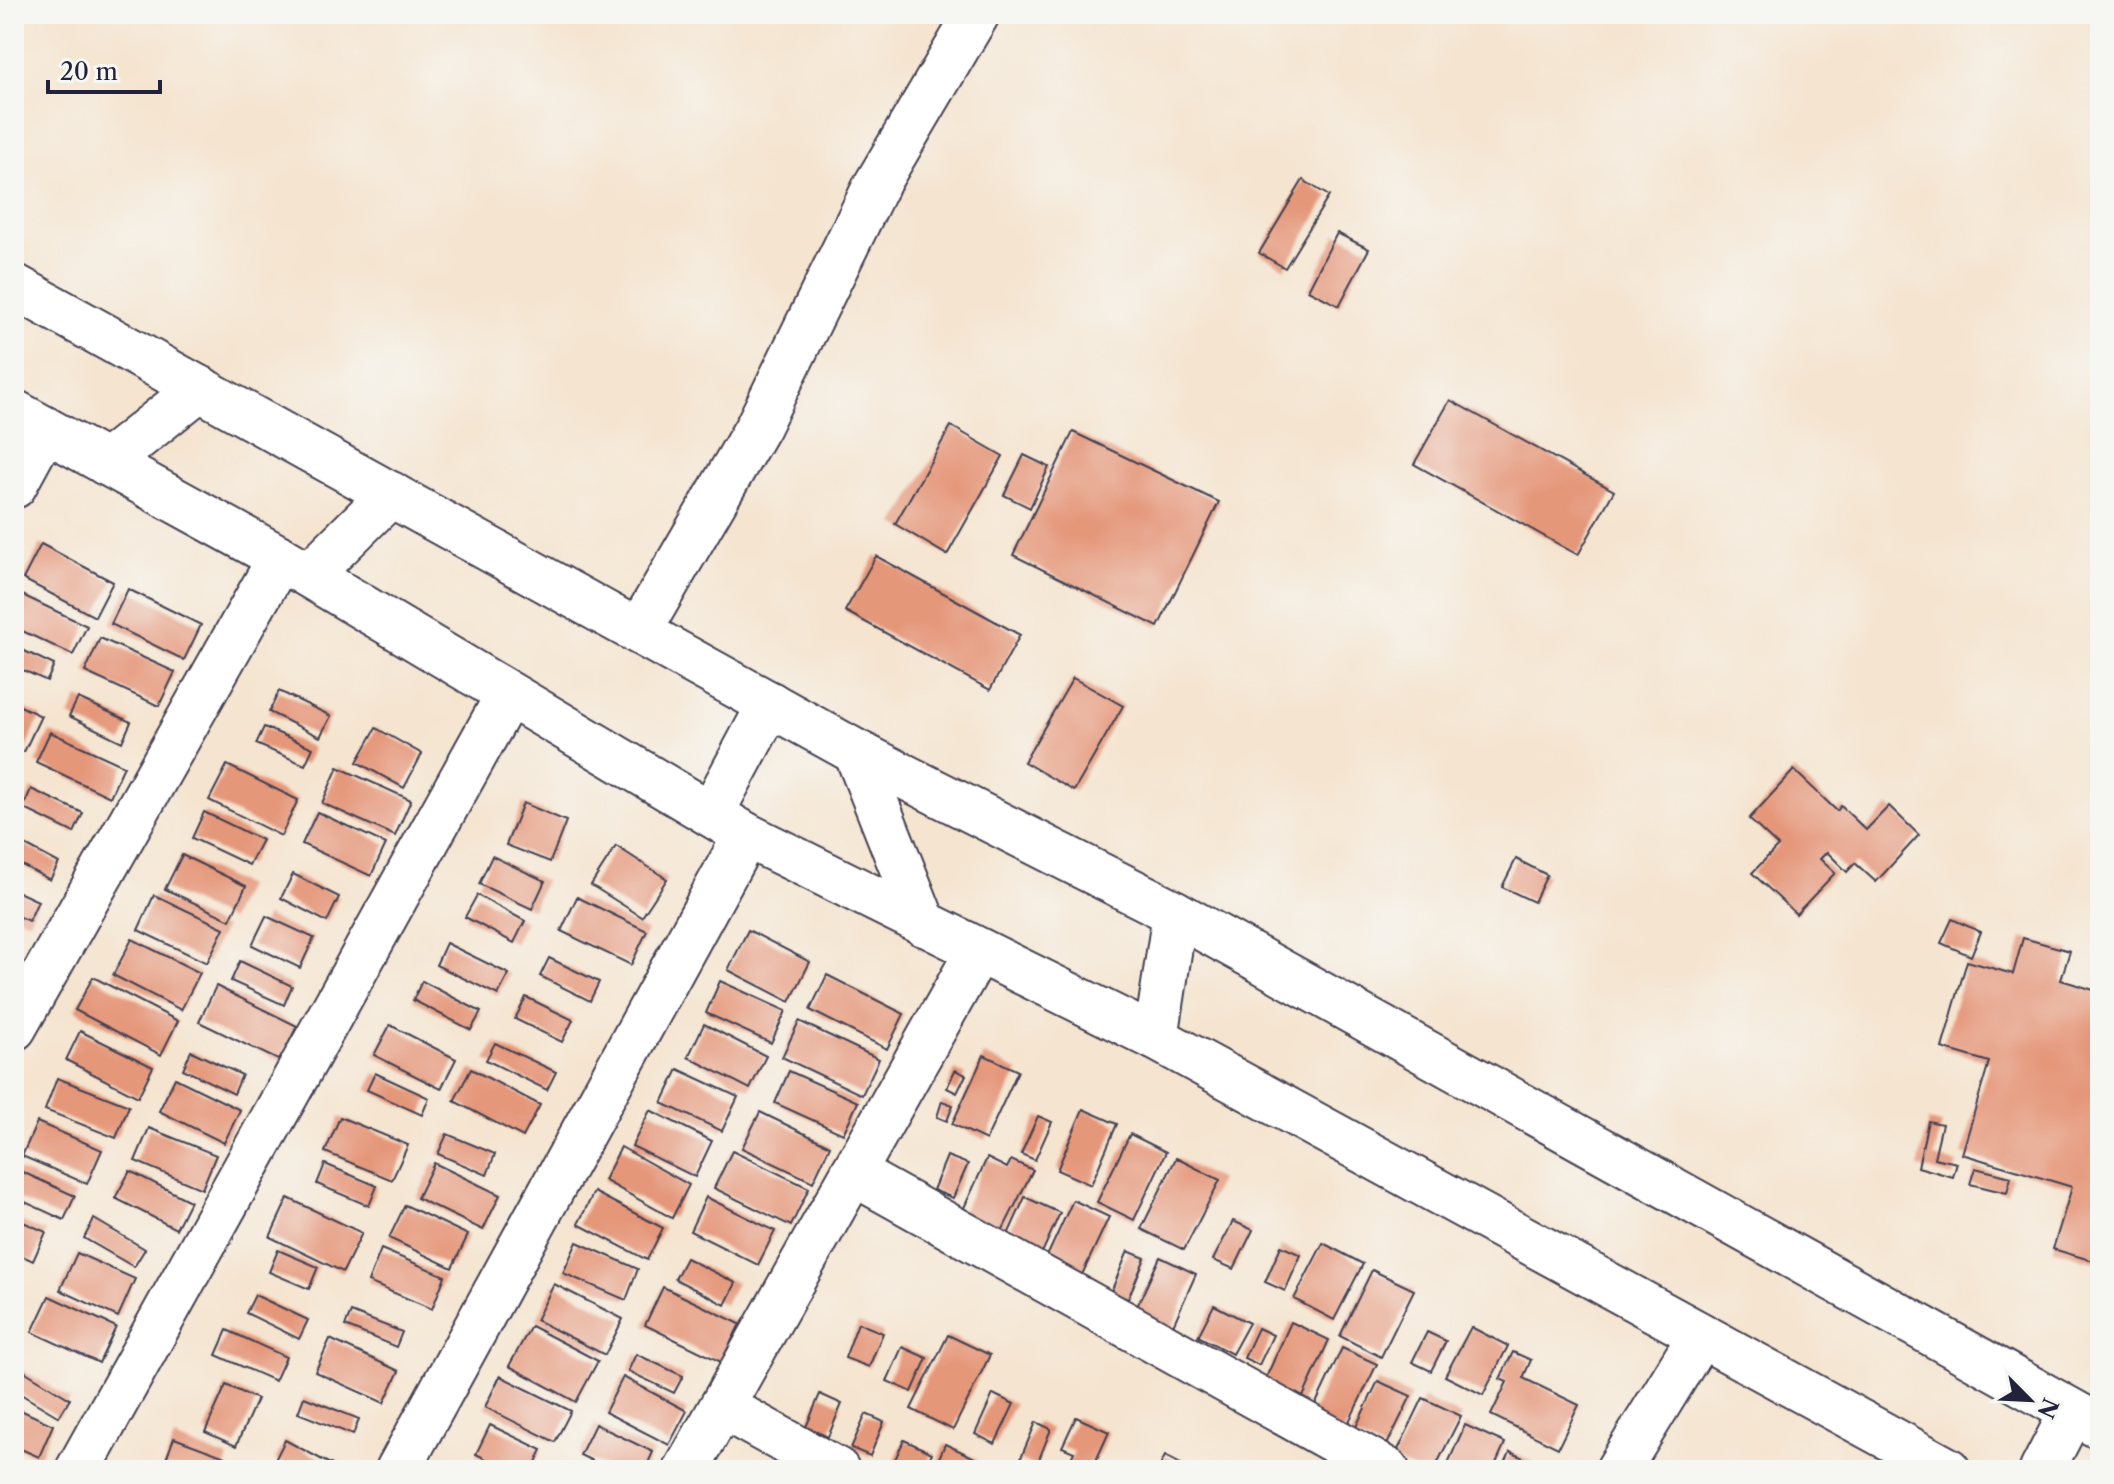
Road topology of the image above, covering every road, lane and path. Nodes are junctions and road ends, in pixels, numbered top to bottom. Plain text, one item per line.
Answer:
1 (977, 14) edge
2 (14, 286) edge
3 (200, 388) junction
4 (29, 421) edge
5 (106, 463) junction
6 (14, 486) edge
7 (391, 494) junction
8 (294, 566) junction
9 (639, 631) junction
10 (508, 695) junction
11 (770, 704) junction
12 (856, 752) junction
13 (728, 825) junction
14 (1175, 913) junction
15 (924, 924) junction
16 (978, 951) junction
17 (14, 1028) edge
18 (1156, 1038) junction
19 (853, 1173) junction
20 (1700, 1336) junction
21 (723, 1407) junction
22 (2086, 1419) edge
23 (1933, 1466) edge
24 (78, 1470) edge
25 (398, 1470) edge
26 (686, 1470) edge
27 (837, 1470) edge
28 (1387, 1470) edge
29 (1618, 1470) edge
30 (2042, 1470) edge

1 - 9 street
2 - 3 street
3 - 5 street
3 - 7 street
4 - 5 street
4 - 6 street
5 - 8 street
7 - 8 street
7 - 9 street
8 - 10 street
8 - 17 street
9 - 11 street
10 - 13 street
10 - 24 street
11 - 12 street
11 - 13 street
12 - 14 street
12 - 15 street
13 - 15 street
13 - 25 street
14 - 18 street
14 - 22 street
15 - 16 street
16 - 18 street
16 - 19 street
18 - 20 street
19 - 21 street
19 - 28 street
20 - 23 street
20 - 29 street
21 - 26 street
21 - 27 street
22 - 30 street

